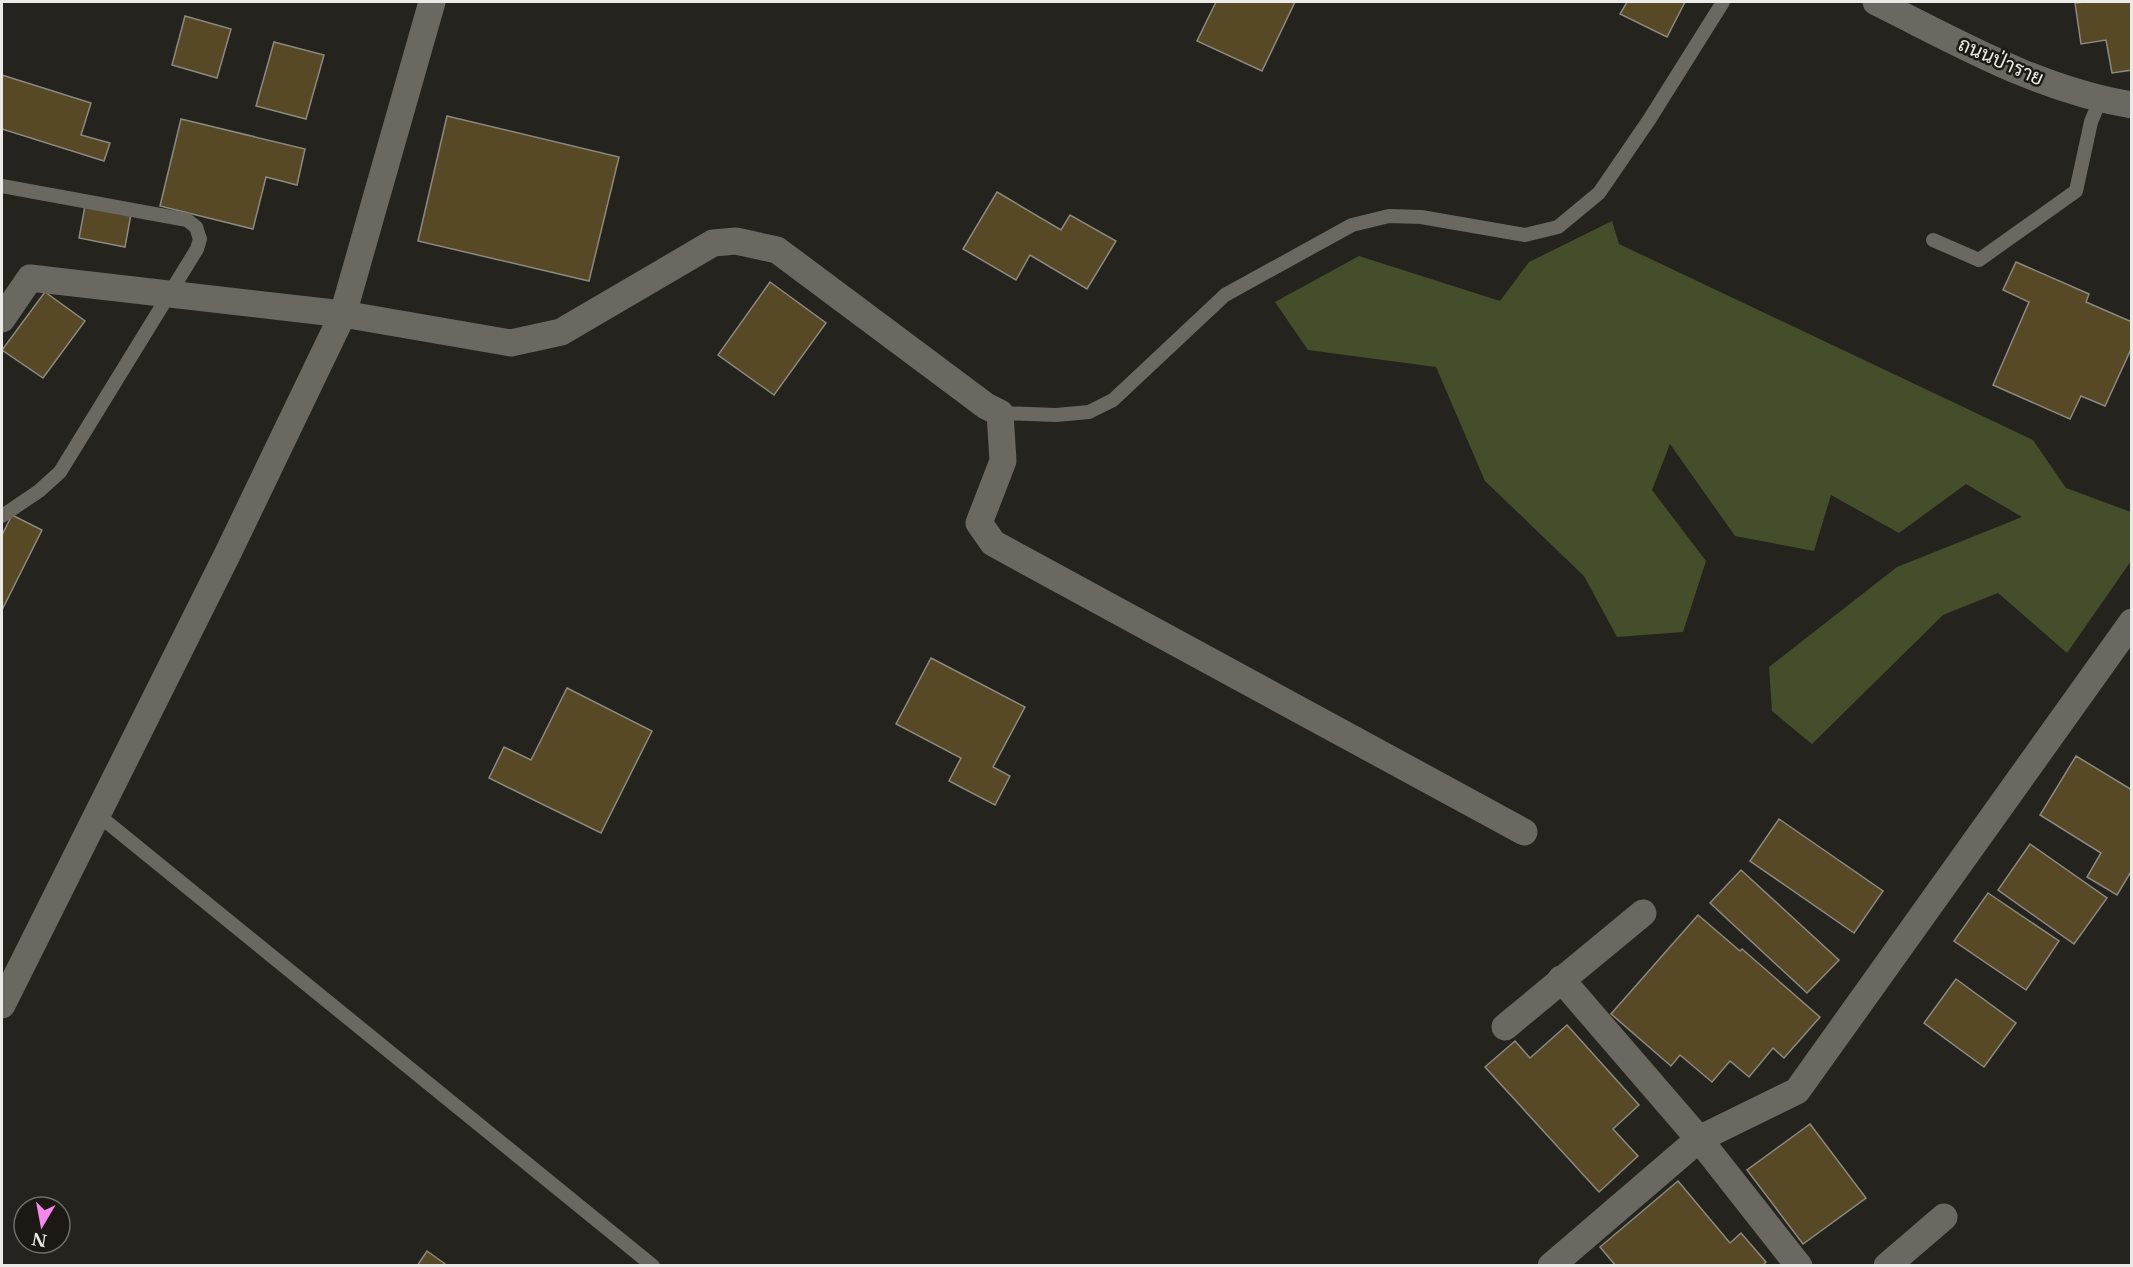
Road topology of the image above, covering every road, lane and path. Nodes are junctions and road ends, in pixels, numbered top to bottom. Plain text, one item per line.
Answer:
1 (432, 2) edge
2 (1723, 2) edge
3 (1876, 2) edge
4 (2100, 100) junction
5 (2132, 105) edge
6 (2, 186) edge
7 (1933, 240) dead end
8 (171, 294) junction
9 (343, 314) junction
10 (2, 320) edge
11 (1000, 413) junction
12 (2, 516) edge
13 (2132, 622) edge
14 (97, 814) junction
15 (1524, 832) dead end
16 (1643, 913) dead end
17 (1561, 980) junction
18 (2, 1005) edge
19 (1505, 1027) dead end
20 (1699, 1139) junction
21 (1944, 1217) dead end
22 (653, 1266) edge
23 (1551, 1266) edge
24 (1799, 1266) edge
25 (1887, 1266) edge

1 - 9 street
2 - 11 lane
3 - 4 street, ถนนป่าราย
4 - 5 street, ถนนป่าราย
4 - 7 lane
6 - 8 lane
8 - 9 street
8 - 10 street
8 - 12 lane
9 - 11 street
9 - 14 street
11 - 15 street
13 - 20 street
14 - 18 street
14 - 22 lane
16 - 17 street
17 - 19 street
17 - 20 street
20 - 23 street
20 - 24 street
21 - 25 street

